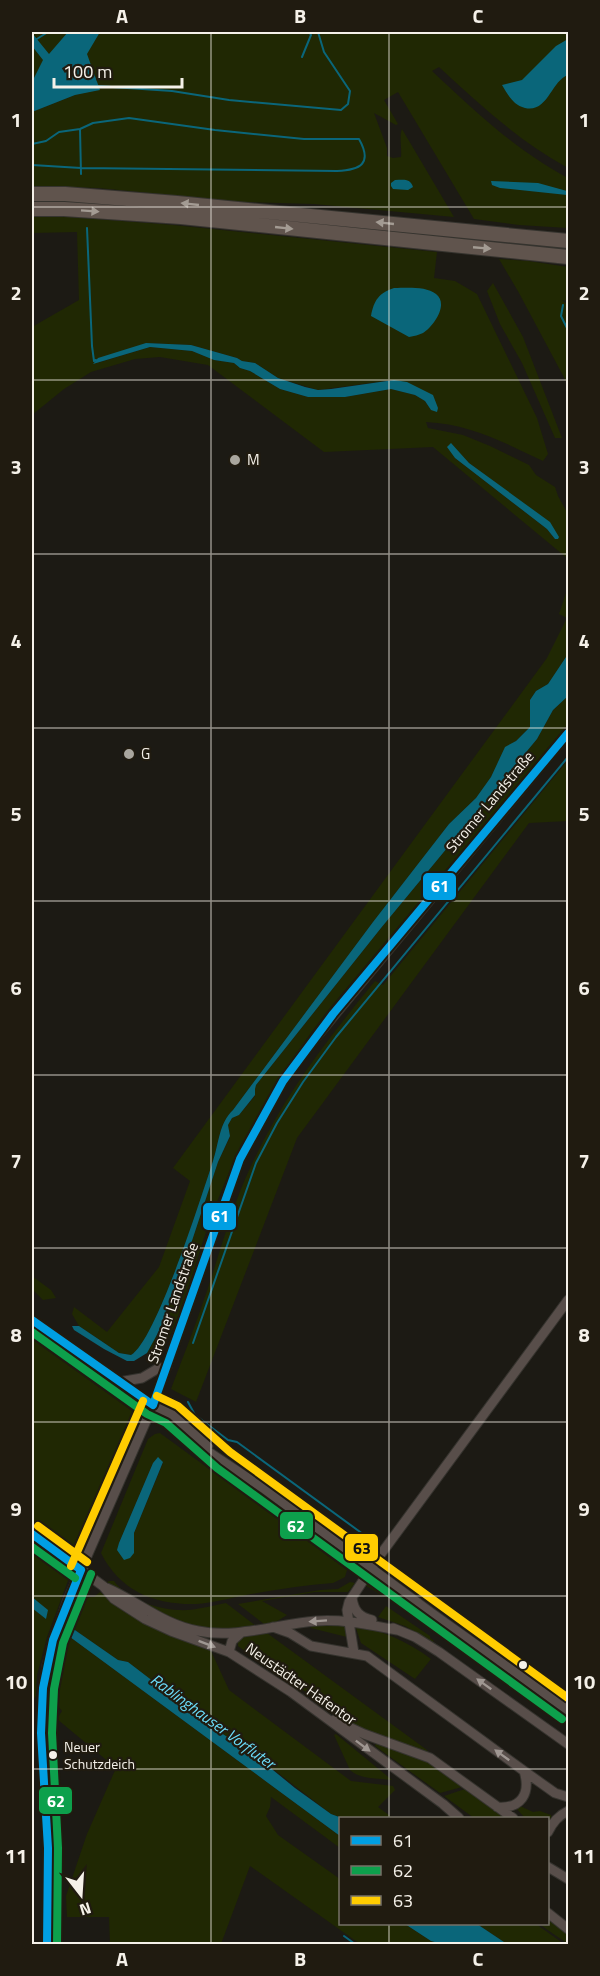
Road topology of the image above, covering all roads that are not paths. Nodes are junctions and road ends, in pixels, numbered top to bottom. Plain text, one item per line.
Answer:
1 (32, 194) edge
2 (32, 209) edge
3 (523, 236) junction
4 (568, 237) edge
5 (568, 241) edge
6 (568, 257) edge
7 (568, 733) edge
8 (568, 1300) edge
9 (32, 1320) edge
10 (167, 1366) junction
11 (119, 1382) junction
12 (153, 1406) junction
13 (32, 1534) edge
14 (371, 1568) junction
15 (81, 1570) junction
16 (103, 1586) junction
17 (352, 1598) junction
18 (349, 1621) junction
19 (273, 1627) junction
20 (397, 1630) junction
21 (242, 1632) junction
22 (229, 1652) junction
23 (354, 1653) junction
24 (568, 1710) edge
25 (326, 1718) junction
26 (568, 1744) edge
27 (524, 1771) junction
28 (555, 1793) junction
29 (568, 1797) edge
30 (568, 1803) edge
31 (443, 1804) junction
32 (497, 1807) junction
33 (568, 1811) edge
34 (458, 1817) edge
35 (466, 1817) edge
36 (512, 1817) edge
37 (549, 1830) edge
38 (549, 1868) edge
39 (568, 1879) edge
40 (549, 1914) edge
41 (568, 1929) edge
42 (47, 1944) edge

3 -> 1 highway
2 -> 6 highway
3 - 4 highway
3 - 5 highway
7 - 10 street, Stromer Landstraße
8 - 14 street
9 - 11 street
10 - 11 street
10 - 12 street, Stromer Landstraße
11 - 12 street
12 - 14 street
12 - 15 street, Stromer Landstraße
13 - 15 street, Neustädter Hafentor
14 - 17 street
14 - 24 street
15 - 16 street, Neustädter Hafentor
15 - 42 street, Stromer Landstraße
16 - 21 street, Neustädter Hafentor
16 -> 22 street, Neustädter Hafentor
17 - 18 street
17 - 20 street, Neustädter Hafentor
18 -> 19 street, Neustädter Hafentor
18 - 20 street, Neustädter Hafentor
18 - 23 street
19 - 21 street, Neustädter Hafentor
19 - 23 street
26 -> 20 street, Neustädter Hafentor
21 - 22 street
22 - 25 street, Neustädter Hafentor
27 -> 23 street
25 -> 31 street, Neustädter Hafentor
25 - 32 street
27 - 28 street
27 - 32 street
28 - 29 street
28 - 30 street
31 - 34 street
31 - 35 street
32 - 36 street
33 - 37 street
38 - 39 street
40 - 41 street

